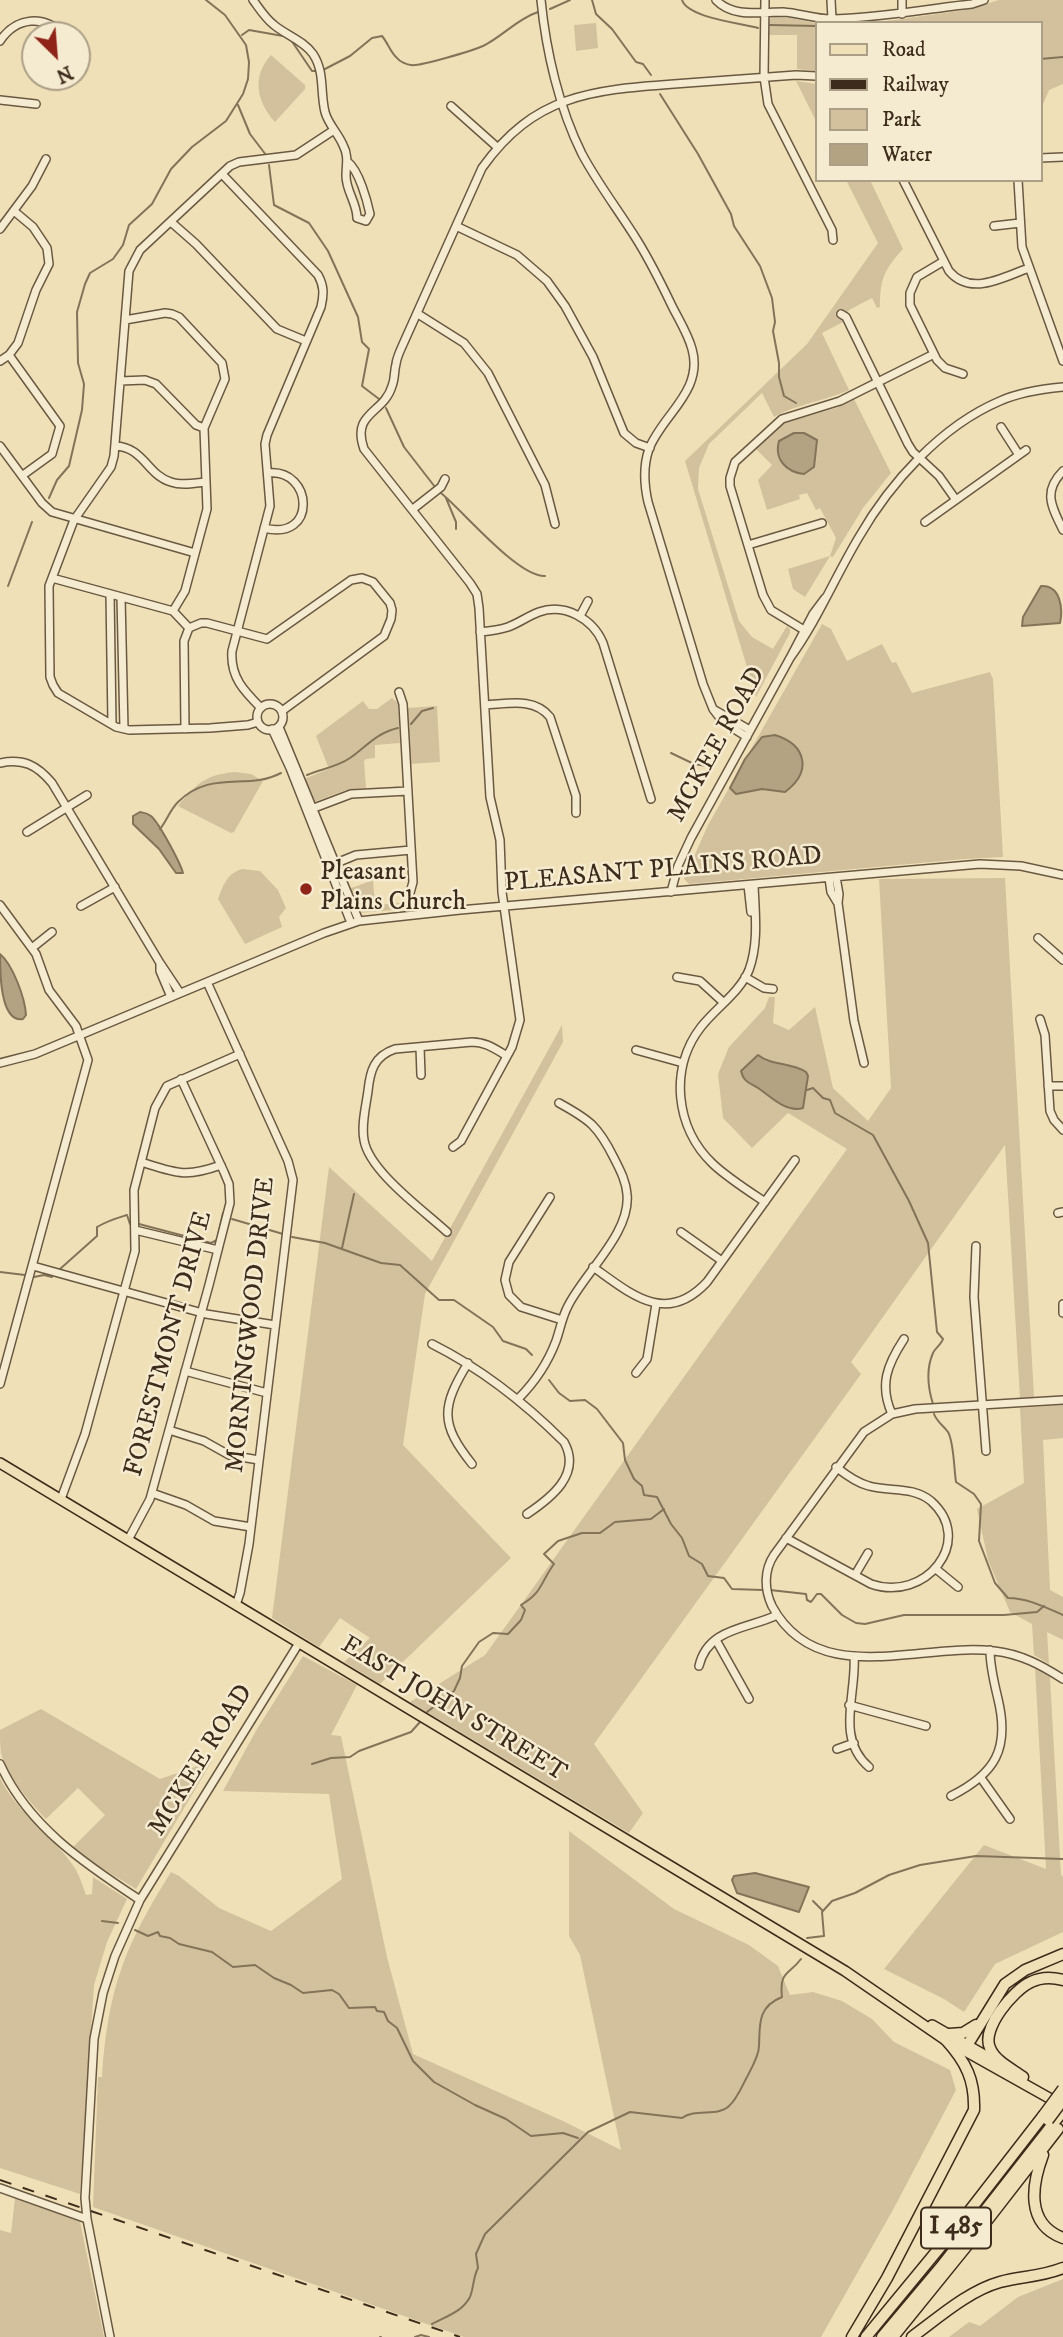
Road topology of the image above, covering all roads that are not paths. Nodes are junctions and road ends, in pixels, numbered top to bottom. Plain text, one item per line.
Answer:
1 (253, 0) edge
2 (541, 0) edge
3 (716, 0) edge
4 (765, 0) edge
5 (831, 0) edge
6 (902, 0) edge
7 (984, 0) edge
8 (972, 2) edge
9 (765, 13) junction
10 (902, 14) junction
11 (831, 19) junction
12 (21, 24) edge
13 (0, 41) edge
14 (814, 76) edge
15 (764, 77) junction
16 (0, 100) edge
17 (563, 101) junction
18 (36, 104) dead end
19 (452, 106) dead end
20 (334, 130) junction
21 (497, 147) junction
22 (1063, 157) edge
23 (1042, 158) edge
24 (46, 159) dead end
25 (348, 162) junction
26 (222, 174) junction
27 (904, 182) edge
28 (1018, 182) edge
29 (14, 211) junction
30 (171, 222) junction
31 (1020, 223) junction
32 (456, 226) junction
33 (994, 226) dead end
34 (0, 229) edge
35 (833, 240) dead end
36 (944, 261) junction
37 (1029, 268) junction
38 (418, 314) junction
39 (841, 314) dead end
40 (125, 320) junction
41 (1063, 331) edge
42 (1054, 334) junction
43 (306, 341) junction
44 (934, 354) junction
45 (9, 355) junction
46 (0, 361) edge
47 (1063, 361) edge
48 (963, 374) dead end
49 (120, 381) junction
50 (878, 381) junction
51 (1063, 387) edge
52 (1001, 427) dead end
53 (204, 428) junction
54 (0, 446) edge
55 (115, 446) junction
56 (650, 448) junction
57 (920, 458) junction
58 (1063, 471) edge
59 (268, 473) junction
60 (23, 475) junction
61 (445, 480) dead end
62 (206, 482) junction
63 (956, 500) junction
64 (413, 509) junction
65 (75, 520) junction
66 (925, 522) dead end
67 (822, 523) dead end
68 (555, 524) dead end
69 (264, 528) junction
70 (1063, 530) edge
71 (748, 545) junction
72 (195, 553) junction
73 (52, 578) junction
74 (110, 594) junction
75 (121, 597) junction
76 (825, 598) junction
77 (589, 601) dead end
78 (173, 611) junction
79 (580, 616) junction
80 (189, 628) junction
81 (804, 630) junction
82 (236, 632) junction
83 (480, 632) junction
84 (790, 658) junction
85 (399, 692) dead end
86 (485, 705) junction
87 (261, 708) junction
88 (282, 711) junction
89 (258, 722) junction
90 (112, 724) junction
91 (276, 728) junction
92 (124, 729) junction
93 (185, 729) junction
94 (748, 734) junction
95 (0, 763) edge
96 (408, 791) junction
97 (87, 795) dead end
98 (651, 799) dead end
99 (68, 808) junction
100 (314, 808) junction
101 (576, 813) dead end
102 (27, 832) dead end
103 (411, 850) junction
104 (334, 864) junction
105 (1063, 875) edge
106 (833, 878) junction
107 (751, 885) junction
108 (115, 887) junction
109 (410, 892) dead end
110 (671, 892) junction
111 (0, 905) edge
112 (504, 905) junction
113 (81, 906) dead end
114 (355, 922) junction
115 (52, 933) dead end
116 (1038, 938) dead end
117 (32, 948) junction
118 (1063, 960) edge
119 (160, 962) junction
120 (677, 977) dead end
121 (745, 977) junction
122 (207, 982) junction
123 (773, 989) dead end
124 (180, 993) junction
125 (171, 997) junction
126 (723, 1002) junction
127 (1040, 1019) dead end
128 (80, 1036) junction
129 (420, 1047) junction
130 (636, 1051) dead end
131 (240, 1054) junction
132 (507, 1056) junction
133 (0, 1063) edge
134 (683, 1063) junction
135 (864, 1063) dead end
136 (421, 1075) dead end
137 (181, 1079) junction
138 (1048, 1086) junction
139 (1063, 1086) edge
140 (559, 1103) dead end
141 (1063, 1130) edge
142 (453, 1147) dead end
143 (795, 1160) dead end
144 (141, 1162) junction
145 (221, 1165) junction
146 (551, 1197) dead end
147 (765, 1202) junction
148 (135, 1230) junction
149 (447, 1232) dead end
150 (681, 1232) dead end
151 (976, 1246) dead end
152 (218, 1250) junction
153 (722, 1261) junction
154 (33, 1266) junction
155 (593, 1267) junction
156 (124, 1292) junction
157 (656, 1304) junction
158 (1063, 1304) edge
159 (201, 1312) junction
160 (1063, 1313) edge
161 (562, 1320) junction
162 (275, 1325) junction
163 (904, 1339) dead end
164 (432, 1344) dead end
165 (468, 1363) junction
166 (186, 1371) junction
167 (636, 1373) dead end
168 (0, 1384) edge
169 (267, 1393) junction
170 (518, 1399) junction
171 (1063, 1400) edge
172 (984, 1405) junction
173 (892, 1415) junction
174 (169, 1430) junction
175 (986, 1451) dead end
176 (259, 1460) junction
177 (0, 1463) edge
178 (472, 1464) dead end
179 (836, 1467) junction
180 (152, 1493) junction
181 (61, 1499) junction
182 (527, 1514) dead end
183 (251, 1527) junction
184 (786, 1538) junction
185 (128, 1540) junction
186 (868, 1553) dead end
187 (936, 1569) junction
188 (855, 1575) junction
189 (958, 1587) dead end
190 (236, 1605) junction
191 (777, 1615) junction
192 (716, 1640) junction
193 (299, 1643) junction
194 (990, 1650) junction
195 (854, 1656) junction
196 (699, 1666) dead end
197 (1063, 1679) edge
198 (749, 1699) dead end
199 (849, 1705) junction
200 (926, 1726) dead end
201 (854, 1743) junction
202 (837, 1749) dead end
203 (0, 1764) edge
204 (869, 1768) dead end
205 (981, 1778) junction
206 (951, 1796) dead end
207 (1010, 1819) dead end
208 (140, 1900) junction
209 (1063, 1954) edge
210 (1063, 1980) edge
211 (985, 2014) junction
212 (947, 2037) junction
213 (968, 2044) junction
214 (1023, 2077) junction
215 (1063, 2089) edge
216 (1063, 2104) edge
217 (1054, 2122) edge
218 (1052, 2136) junction
219 (0, 2188) edge
220 (87, 2219) junction
221 (1063, 2238) edge
222 (1063, 2268) edge
223 (110, 2337) edge
224 (852, 2337) edge
225 (866, 2337) edge
226 (873, 2337) edge
227 (882, 2337) edge
228 (892, 2337) edge
229 (912, 2337) edge

1 - 20 street
2 - 17 street
3 - 9 street
4 - 9 street
5 - 11 street
6 - 10 street
7 - 8 street
8 - 10 street
9 - 11 street
9 - 15 street
10 - 11 street
12 - 13 street
14 - 15 street
15 - 17 street
15 - 35 street
16 - 18 street
17 - 21 street
17 - 56 street
19 - 21 street
20 - 25 street
20 - 26 street
21 - 32 street
22 - 23 street
24 - 29 street
25 - 25 street
26 - 30 street
26 - 43 street
27 - 36 street
28 - 31 street
29 - 34 street
29 - 45 street
30 - 40 street
30 - 43 street
31 - 33 street
31 - 37 street
32 - 38 street
32 - 56 street
36 - 37 street
36 - 44 street
37 - 42 street
38 - 64 street
38 - 68 street
39 - 50 street
40 - 49 street
40 - 53 street
41 - 42 street
42 - 47 street
43 - 59 street
44 - 48 street
44 - 50 street
45 - 46 street
45 - 60 street
49 - 53 street
49 - 55 street
50 - 57 street
50 - 71 street
51 - 57 street, MCKEE ROAD
52 - 63 street
53 - 62 street
54 - 60 street
55 - 62 street
55 - 65 street
56 - 94 street
57 - 63 street
57 - 76 street, MCKEE ROAD
58 - 70 street
59 - 69 street
59 - 69 street
60 - 65 street
61 - 64 street
62 - 72 street
63 - 66 street
64 - 83 street
65 - 72 street
65 - 73 street
67 - 71 street
69 - 82 street
71 - 81 street
72 - 78 street
73 - 74 street
73 - 90 street
74 - 75 street
74 - 90 street
75 - 78 street
75 - 92 street
76 - 81 street, MCKEE ROAD
76 - 84 street, MCKEE ROAD
77 - 79 street
78 - 80 street
79 - 83 street
79 - 98 street
80 - 82 street
80 - 93 street
81 - 84 street, MCKEE ROAD
82 - 87 street
82 - 88 street
83 - 86 street
84 - 94 street, MCKEE ROAD
85 - 96 street
86 - 101 street
86 - 112 street
87 - 88 street
87 - 89 street
88 - 91 street
89 - 91 street
89 - 93 street
90 - 92 street
91 - 100 street
91 - 114 street
92 - 93 street
94 - 110 street, MCKEE ROAD
95 - 99 street
96 - 100 street
96 - 103 street
97 - 99 street
99 - 102 street
99 - 108 street
100 - 104 street
103 - 104 street
103 - 109 street
104 - 114 street
105 - 106 street, PLEASANT PLAINS ROAD
106 - 107 street, PLEASANT PLAINS ROAD
106 - 135 street
107 - 110 street, PLEASANT PLAINS ROAD
107 - 121 street
108 - 113 street
108 - 119 street
110 - 112 street, PLEASANT PLAINS ROAD
111 - 117 street
112 - 114 street, PLEASANT PLAINS ROAD
112 - 132 street
114 - 122 street, PLEASANT PLAINS ROAD
115 - 117 street
116 - 118 street
117 - 128 street
119 - 124 street
119 - 125 street
120 - 126 street
121 - 123 street
121 - 126 street
122 - 124 street, PLEASANT PLAINS ROAD
122 - 131 street, MORNINGWOOD DRIVE
124 - 125 street, PLEASANT PLAINS ROAD
125 - 128 street, PLEASANT PLAINS ROAD
126 - 134 street
127 - 138 street
128 - 133 street, PLEASANT PLAINS ROAD
128 - 154 street
129 - 132 street
129 - 136 street
129 - 149 street
130 - 134 street
131 - 137 street
131 - 162 street, MORNINGWOOD DRIVE
132 - 142 street
134 - 147 street
137 - 144 street
137 - 145 street, FORESTMONT DRIVE
138 - 139 street
138 - 141 street
140 - 155 street
143 - 147 street
144 - 145 street
144 - 148 street
145 - 152 street, FORESTMONT DRIVE
146 - 161 street
147 - 153 street
148 - 152 street
148 - 156 street
150 - 153 street
151 - 172 street
152 - 159 street, FORESTMONT DRIVE
153 - 157 street
154 - 156 street
154 - 168 street
155 - 157 street
155 - 161 street
156 - 159 street
156 - 181 street
157 - 167 street
158 - 160 street
159 - 162 street
159 - 166 street, FORESTMONT DRIVE
161 - 170 street
162 - 169 street, MORNINGWOOD DRIVE
163 - 173 street
164 - 165 street
165 - 170 street
165 - 178 street
166 - 169 street
166 - 174 street, FORESTMONT DRIVE
169 - 176 street, MORNINGWOOD DRIVE
170 - 182 street
171 - 172 street
172 - 173 street
172 - 175 street
173 - 179 street
174 - 176 street
174 - 180 street, FORESTMONT DRIVE
176 - 183 street, MORNINGWOOD DRIVE
177 - 181 main road, EAST JOHN STREET
179 - 184 street
179 - 187 street
180 - 183 street
180 - 185 street, FORESTMONT DRIVE
181 - 185 main road, EAST JOHN STREET
183 - 190 street, MORNINGWOOD DRIVE
184 - 188 street
184 - 191 street
185 - 190 main road, EAST JOHN STREET
186 - 188 street
187 - 188 street
187 - 189 street
190 - 193 main road, EAST JOHN STREET
191 - 192 street
191 - 195 street
192 - 196 street
192 - 198 street
193 - 208 street, MCKEE ROAD
193 - 212 main road, EAST JOHN STREET
194 - 195 street
194 - 197 street
194 - 205 street
195 - 199 street
199 - 200 street
199 - 201 street
201 - 202 street
201 - 204 street
203 - 208 street
205 - 206 street
205 - 207 street
208 - 220 street, MCKEE ROAD
209 - 211 highway
210 - 214 highway
211 - 212 highway
211 - 213 highway
212 - 213 main road, EAST JOHN STREET
212 - 216 main road, EAST JOHN STREET
212 - 224 highway
213 - 214 main road, EAST JOHN STREET
214 - 216 main road, EAST JOHN STREET
215 - 217 highway, I 485, bridge
216 - 217 highway, I 485, bridge
217 - 218 highway, I 485
217 - 225 highway, I 485
217 - 226 highway, I 485
217 - 227 highway, I 485
218 - 221 highway
218 - 228 highway, I 485
219 - 220 street
220 - 223 street, MCKEE ROAD
222 - 229 highway

